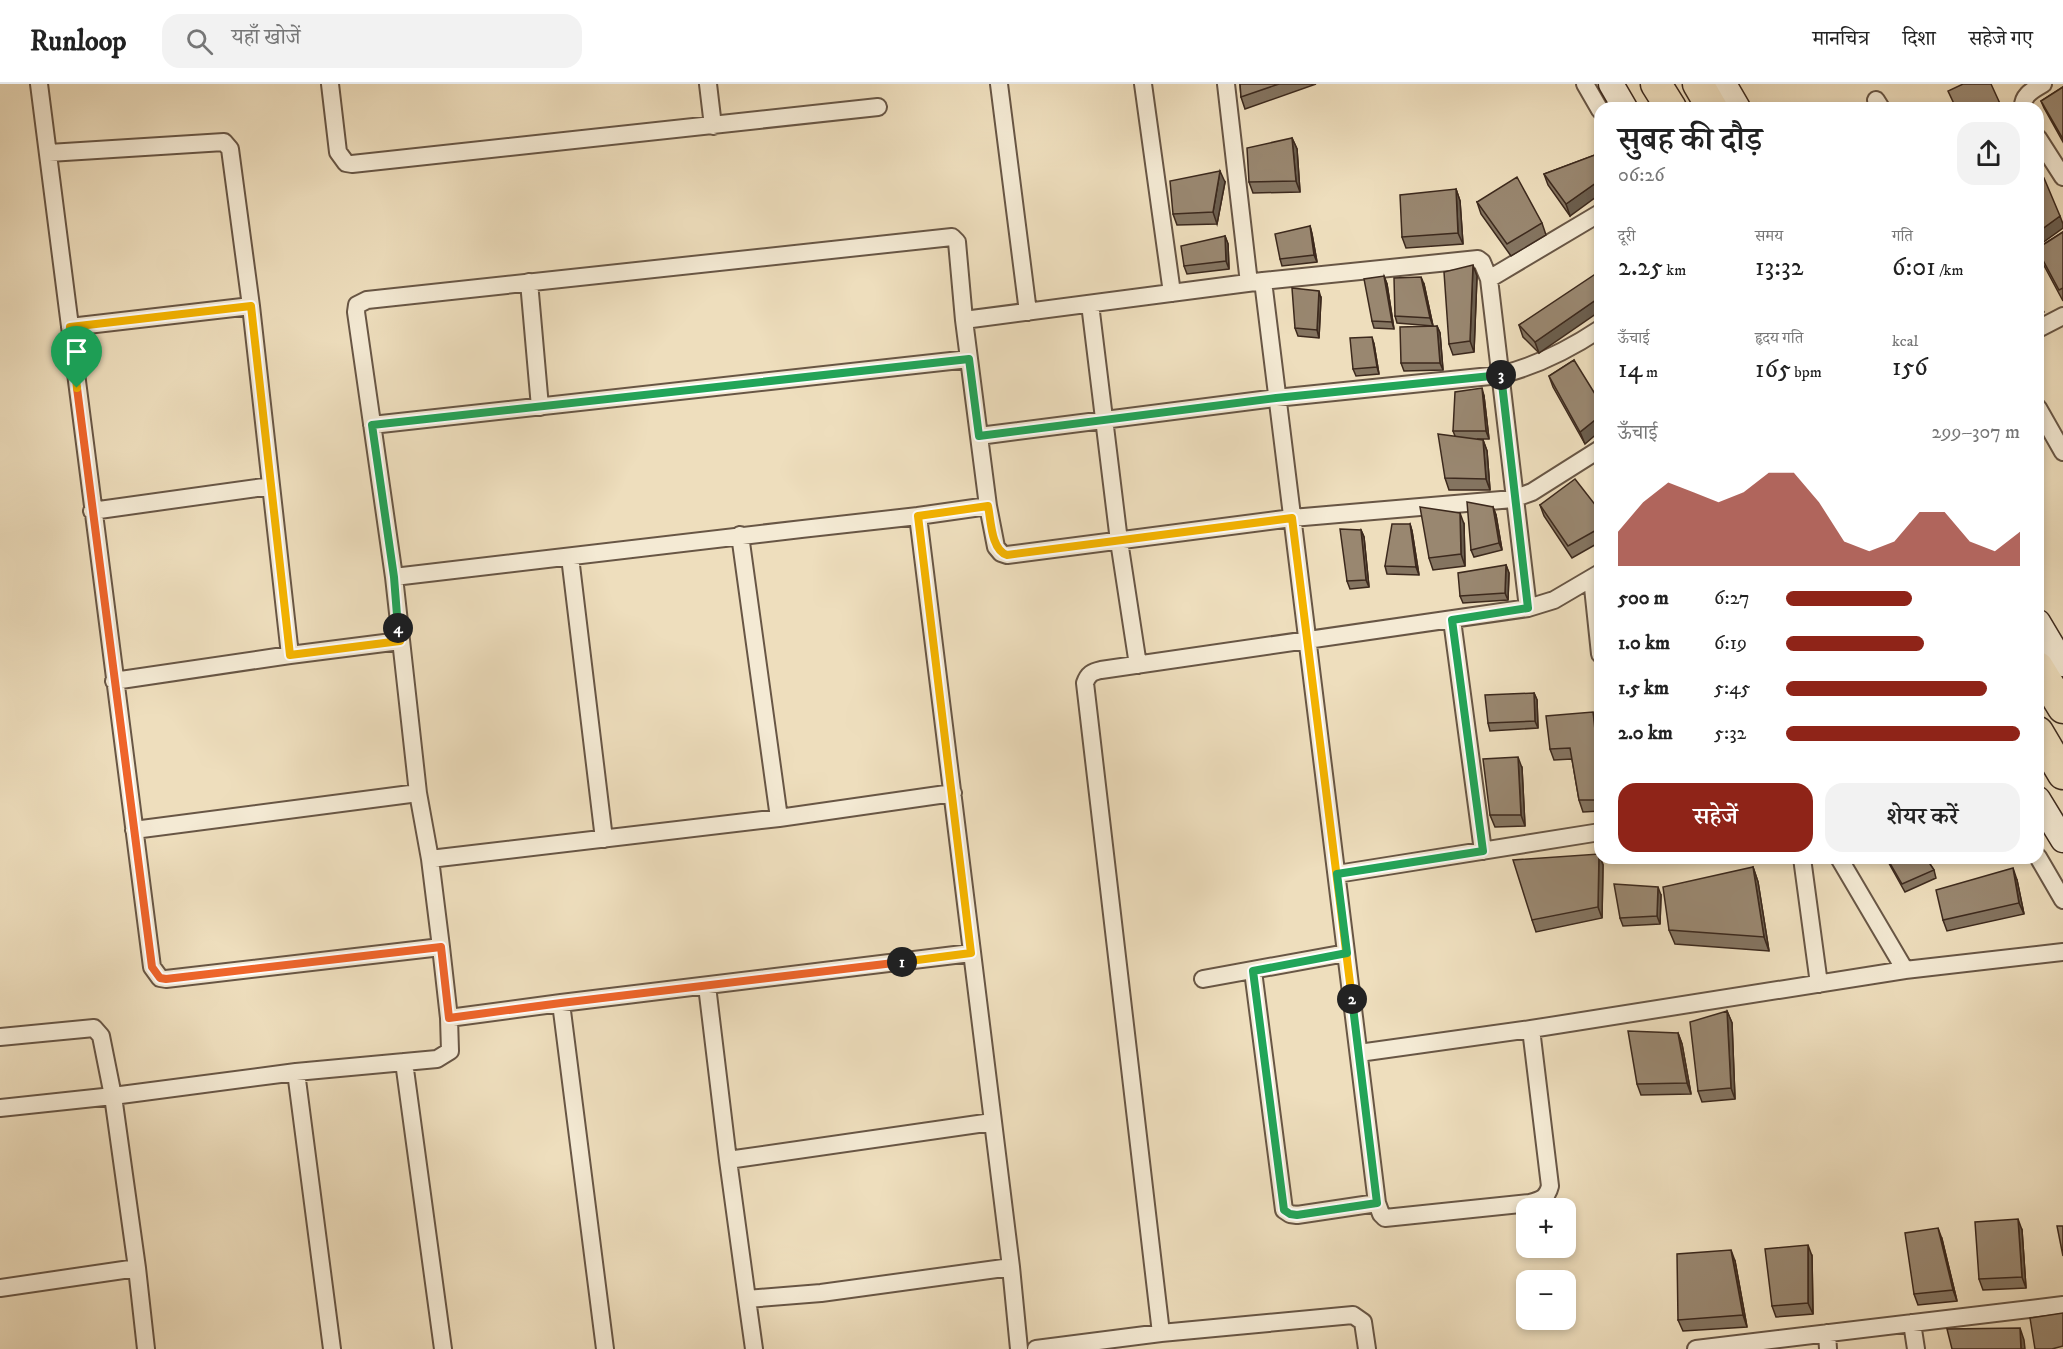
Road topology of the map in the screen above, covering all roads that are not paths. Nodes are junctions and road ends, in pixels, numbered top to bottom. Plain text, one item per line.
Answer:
1 (39, 84) edge
2 (330, 84) edge
3 (708, 84) edge
4 (999, 84) edge
5 (1143, 84) edge
6 (1226, 84) edge
7 (1585, 84) edge
8 (1611, 84) edge
9 (1656, 84) edge
10 (1698, 84) edge
11 (1724, 84) edge
12 (2043, 84) edge
13 (1595, 102) edge
14 (1622, 102) edge
15 (1667, 102) edge
16 (1708, 102) edge
17 (1734, 102) edge
18 (2024, 102) edge
19 (878, 107) dead end
20 (713, 126) junction
21 (2044, 147) edge
22 (49, 153) junction
23 (2063, 177) edge
24 (1594, 217) edge
25 (1489, 279) junction
26 (529, 282) junction
27 (1256, 282) junction
28 (1172, 293) junction
29 (1090, 304) junction
30 (251, 306) junction
31 (1028, 312) junction
32 (2063, 316) edge
33 (964, 320) junction
34 (2044, 326) edge
35 (70, 327) junction
36 (1594, 332) edge
37 (969, 359) junction
38 (1500, 375) junction
39 (1276, 398) junction
40 (540, 406) junction
41 (2044, 419) edge
42 (1105, 420) junction
43 (372, 425) junction
44 (979, 436) junction
45 (2063, 452) edge
46 (1594, 453) edge
47 (271, 486) junction
48 (1514, 499) junction
49 (988, 506) junction
50 (92, 511) junction
51 (918, 516) junction
52 (1292, 518) junction
53 (740, 535) junction
54 (1119, 541) junction
55 (570, 557) junction
56 (394, 577) junction
57 (1594, 577) edge
58 (1528, 608) junction
59 (1452, 620) junction
60 (2044, 632) edge
61 (1308, 639) junction
62 (400, 641) junction
63 (290, 655) junction
64 (2063, 663) edge
65 (1138, 665) junction
66 (2044, 676) edge
67 (114, 681) junction
68 (2063, 708) edge
69 (2044, 742) edge
70 (2063, 774) edge
71 (418, 794) junction
72 (952, 794) junction
73 (2044, 808) edge
74 (779, 818) junction
75 (134, 830) junction
76 (1594, 833) edge
77 (2061, 833) edge
78 (604, 839) junction
79 (1483, 851) junction
80 (430, 859) junction
81 (1803, 864) edge
82 (1843, 864) edge
83 (2042, 864) edge
84 (1337, 874) junction
85 (2063, 900) edge
86 (441, 947) junction
87 (2063, 952) edge
88 (971, 953) junction
89 (1347, 953) junction
90 (1905, 970) junction
91 (1253, 971) junction
92 (1203, 979) dead end
93 (1819, 984) junction
94 (707, 986) junction
95 (561, 1003) junction
96 (449, 1018) junction
97 (1531, 1029) junction
98 (0, 1037) edge
99 (1359, 1053) junction
100 (404, 1062) junction
101 (296, 1072) junction
102 (113, 1096) junction
103 (0, 1108) edge
104 (992, 1122) junction
105 (728, 1160) junction
106 (1377, 1203) junction
107 (1011, 1267) junction
108 (137, 1268) junction
109 (0, 1288) edge
110 (747, 1299) junction
111 (2063, 1305) edge
112 (1912, 1323) junction
113 (1161, 1333) junction
114 (1828, 1341) edge
115 (146, 1349) edge
116 (332, 1349) edge
117 (443, 1349) edge
118 (605, 1349) edge
119 (754, 1349) edge
120 (1019, 1349) edge
121 (1036, 1349) edge
122 (1367, 1349) edge
123 (1695, 1349) edge
124 (1916, 1349) edge

1 - 22 street
2 - 20 street
3 - 20 street
4 - 31 street
5 - 28 street
6 - 27 street
7 - 13 street
8 - 14 main road
9 - 15 highway
10 - 16 highway
11 - 17 main road
12 - 18 street
19 - 20 street
21 - 23 street
22 - 30 street
22 - 35 street
24 - 25 street
25 - 27 street
25 - 38 street
26 - 33 street
26 - 40 street
26 - 43 street
27 - 28 street
27 - 39 street
28 - 29 street
29 - 31 street
29 - 42 street
30 - 35 street
30 - 47 street
31 - 33 street
32 - 34 street
33 - 37 street
35 - 50 street
36 - 38 street
37 - 40 street
37 - 44 street
38 - 39 street
38 - 48 street
39 - 42 street
39 - 52 street
40 - 43 street
41 - 45 street
42 - 44 street
42 - 54 street
43 - 56 street
44 - 49 street
46 - 48 street
47 - 50 street
47 - 63 street
48 - 52 street
48 - 58 street
49 - 51 street
49 - 54 street
50 - 67 street
51 - 53 street
51 - 72 street
52 - 54 street
52 - 61 street
53 - 55 street
53 - 74 street
54 - 65 street
55 - 56 street
55 - 78 street
56 - 62 street
57 - 58 street
58 - 59 street
59 - 61 street
59 - 79 street
60 - 64 main road
61 - 65 street
61 - 84 street
62 - 63 street
62 - 71 street
63 - 67 street
65 - 113 street
66 - 68 highway
67 - 75 street
69 - 70 highway
71 - 75 street
71 - 80 street
72 - 74 street
72 - 88 street
73 - 77 main road
74 - 78 street
75 - 86 street
76 - 79 street
78 - 80 street
79 - 84 street
80 - 86 street
81 - 93 street
82 - 90 street
83 - 85 street
84 - 89 street
86 - 96 street
87 - 90 street
88 - 94 street
88 - 104 street
89 - 91 street
89 - 99 street
90 - 93 street
91 - 92 street
91 - 106 street
93 - 97 street
94 - 95 street
94 - 105 street
95 - 96 street
95 - 118 street
96 - 100 street
97 - 99 street
97 - 106 street
98 - 102 street
99 - 106 street
100 - 101 street
100 - 117 street
101 - 102 street
101 - 116 street
102 - 103 street
102 - 108 street
104 - 105 street
104 - 107 street
105 - 110 street
107 - 110 street
107 - 120 street
108 - 109 street
108 - 115 street
110 - 119 street
111 - 112 street
112 - 114 street
112 - 124 street
113 - 121 street
113 - 122 street
114 - 123 street

